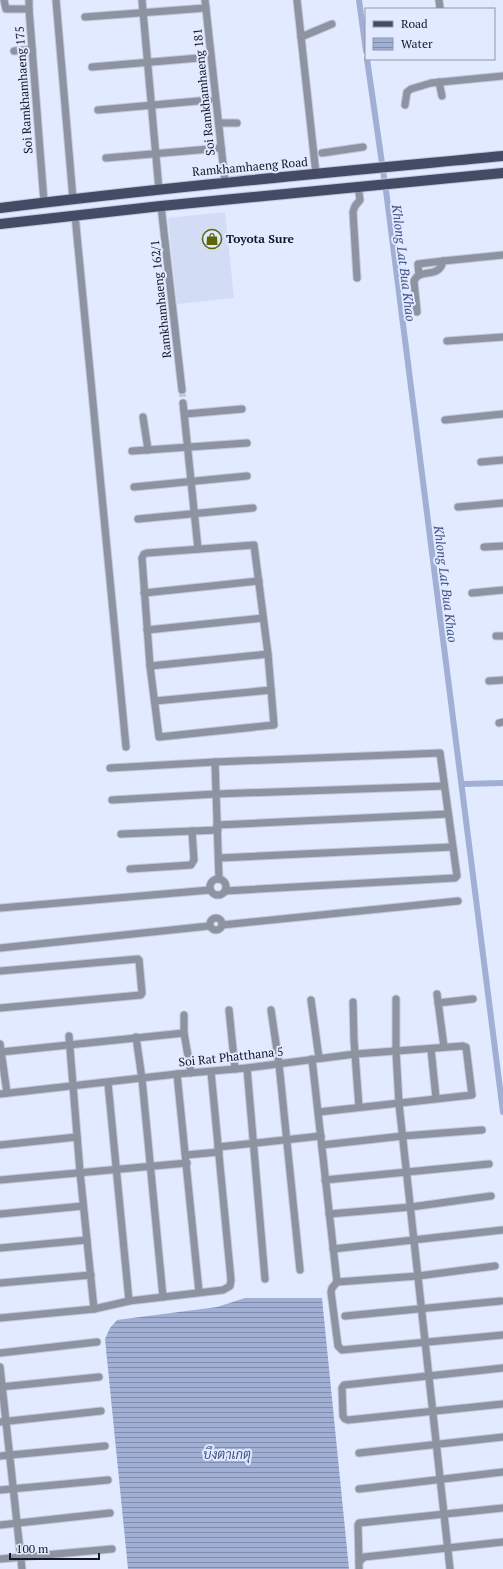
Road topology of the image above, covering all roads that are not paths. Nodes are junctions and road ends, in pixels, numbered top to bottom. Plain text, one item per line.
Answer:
1 (4, 0) edge
2 (29, 0) edge
3 (56, 0) edge
4 (142, 0) edge
5 (205, 0) edge
6 (297, 0) edge
7 (206, 8) junction
8 (29, 9) junction
9 (144, 13) junction
10 (85, 17) dead end
11 (332, 24) dead end
12 (301, 37) junction
13 (32, 49) junction
14 (14, 51) dead end
15 (199, 58) dead end
16 (148, 63) junction
17 (92, 67) dead end
18 (503, 76) edge
19 (439, 82) junction
20 (442, 96) dead end
21 (209, 100) dead end
22 (152, 105) junction
23 (405, 105) dead end
24 (98, 110) dead end
25 (218, 123) junction
26 (237, 124) dead end
27 (363, 147) dead end
28 (221, 148) junction
29 (157, 153) junction
30 (322, 153) dead end
31 (503, 156) edge
32 (106, 158) dead end
33 (503, 173) edge
34 (316, 174) junction
35 (225, 182) junction
36 (363, 186) junction
37 (163, 189) junction
38 (143, 192) junction
39 (73, 199) junction
40 (44, 202) junction
41 (165, 206) junction
42 (0, 208) edge
43 (147, 208) junction
44 (75, 215) junction
45 (0, 224) edge
46 (503, 255) edge
47 (444, 262) junction
48 (419, 275) junction
49 (357, 278) dead end
50 (418, 312) dead end
51 (503, 337) edge
52 (447, 342) dead end
53 (182, 390) tunnel mouth
54 (183, 403) tunnel mouth
55 (242, 409) dead end
56 (185, 414) junction
57 (503, 414) edge
58 (143, 416) dead end
59 (445, 420) dead end
60 (247, 443) dead end
61 (188, 447) junction
62 (132, 450) dead end
63 (148, 450) junction
64 (503, 460) edge
65 (481, 462) dead end
66 (247, 476) dead end
67 (190, 482) junction
68 (134, 487) dead end
69 (503, 503) edge
70 (458, 507) dead end
71 (253, 508) dead end
72 (195, 514) junction
73 (138, 519) dead end
74 (503, 546) edge
75 (484, 547) dead end
76 (198, 549) junction
77 (259, 581) junction
78 (503, 590) edge
79 (144, 593) junction
80 (472, 593) dead end
81 (263, 618) junction
82 (147, 630) junction
83 (268, 654) junction
84 (150, 666) junction
85 (503, 680) edge
86 (489, 681) dead end
87 (271, 690) junction
88 (155, 701) junction
89 (126, 747) dead end
90 (215, 762) junction
91 (110, 768) dead end
92 (444, 786) junction
93 (216, 794) junction
94 (112, 800) dead end
95 (448, 814) junction
96 (218, 828) junction
97 (192, 831) junction
98 (121, 834) dead end
99 (452, 847) junction
100 (219, 858) junction
101 (130, 869) dead end
102 (219, 879) junction
103 (210, 890) junction
104 (225, 891) junction
105 (458, 901) dead end
106 (0, 908) edge
107 (0, 948) edge
108 (0, 971) edge
109 (437, 994) dead end
110 (396, 999) dead end
111 (473, 999) dead end
112 (311, 1000) dead end
113 (353, 1002) dead end
114 (438, 1003) junction
115 (0, 1008) edge
116 (229, 1010) dead end
117 (271, 1010) dead end
118 (184, 1015) dead end
119 (184, 1033) junction
120 (69, 1036) dead end
121 (136, 1038) junction
122 (0, 1044) edge
123 (70, 1044) junction
124 (444, 1047) junction
125 (431, 1049) junction
126 (396, 1050) junction
127 (1, 1052) junction
128 (355, 1054) junction
129 (315, 1059) junction
130 (279, 1064) junction
131 (247, 1068) junction
132 (235, 1069) junction
133 (211, 1072) junction
134 (191, 1073) junction
135 (177, 1074) junction
136 (142, 1078) junction
137 (108, 1083) junction
138 (74, 1086) junction
139 (3, 1094) edge
140 (436, 1098) junction
141 (399, 1104) junction
142 (359, 1107) junction
143 (319, 1112) junction
144 (482, 1130) dead end
145 (321, 1136) junction
146 (403, 1136) junction
147 (77, 1137) junction
148 (287, 1140) junction
149 (254, 1143) junction
150 (0, 1145) edge
151 (322, 1145) junction
152 (218, 1150) junction
153 (186, 1159) junction
154 (489, 1164) dead end
155 (151, 1166) junction
156 (117, 1169) junction
157 (80, 1172) junction
158 (406, 1173) junction
159 (0, 1180) edge
160 (325, 1180) junction
161 (491, 1196) dead end
162 (83, 1206) junction
163 (411, 1206) junction
164 (0, 1214) edge
165 (329, 1214) junction
166 (502, 1230) dead end
167 (87, 1240) junction
168 (414, 1240) junction
169 (0, 1248) edge
170 (333, 1249) junction
171 (494, 1266) dead end
172 (300, 1270) dead end
173 (91, 1274) junction
174 (418, 1276) junction
175 (265, 1279) dead end
176 (337, 1282) junction
177 (0, 1283) edge
178 (199, 1292) junction
179 (163, 1297) junction
180 (129, 1301) junction
181 (501, 1301) dead end
182 (94, 1308) junction
183 (422, 1308) junction
184 (345, 1316) dead end
185 (0, 1318) edge
186 (503, 1335) edge
187 (97, 1342) dead end
188 (425, 1342) junction
189 (0, 1353) edge
190 (0, 1367) edge
191 (503, 1368) edge
192 (428, 1376) junction
193 (99, 1377) dead end
194 (1, 1387) edge
195 (503, 1404) edge
196 (101, 1411) dead end
197 (432, 1411) junction
198 (3, 1421) edge
199 (503, 1437) edge
200 (435, 1445) junction
201 (105, 1446) dead end
202 (359, 1454) dead end
203 (0, 1456) edge
204 (9, 1456) junction
205 (503, 1472) edge
206 (108, 1480) dead end
207 (440, 1480) junction
208 (13, 1488) junction
209 (359, 1489) dead end
210 (0, 1490) edge
211 (503, 1508) edge
212 (110, 1513) dead end
213 (444, 1514) junction
214 (17, 1523) junction
215 (0, 1525) edge
216 (503, 1542) edge
217 (447, 1547) junction
218 (112, 1549) dead end
219 (21, 1557) junction
220 (0, 1559) edge
221 (359, 1565) edge
222 (22, 1569) edge
223 (450, 1569) edge

1 - 8 street, Soi Ramkhamhaeng 175
2 - 8 street
3 - 39 street
4 - 9 street
5 - 7 street, Soi Ramkhamhaeng 181
6 - 12 street
7 - 9 street
7 - 25 street, Soi Ramkhamhaeng 181
8 - 13 street, Soi Ramkhamhaeng 175
9 - 10 street
9 - 16 street
11 - 12 street
12 - 34 street
13 - 14 street
13 - 40 street, Soi Ramkhamhaeng 175
15 - 16 street
16 - 17 street
16 - 22 street
18 - 19 street
19 - 20 street
19 - 23 street
21 - 22 street
22 - 24 street
22 - 29 street
25 - 26 street
25 - 28 street, Soi Ramkhamhaeng 181
27 - 30 street
28 - 29 street
28 - 35 street, Soi Ramkhamhaeng 181
29 - 32 street
29 - 37 street
31 - 34 main road, Ramkhamhaeng Road
33 - 36 main road
34 - 35 main road, Ramkhamhaeng Road
35 - 37 main road, Ramkhamhaeng Road
36 - 41 main road
36 - 49 street
37 - 38 main road, Ramkhamhaeng Road
37 - 41 main road
38 - 39 main road, Ramkhamhaeng Road
38 - 43 main road
39 - 40 main road, Ramkhamhaeng Road
40 - 42 main road, Ramkhamhaeng Road
41 - 43 main road
41 - 53 street, Ramkhamhaeng 162/1
43 - 44 main road
44 - 45 main road
44 - 89 street
46 - 47 street
47 - 48 street
47 - 48 street
48 - 50 street
51 - 52 street
54 - 56 street
55 - 56 street
56 - 61 street
57 - 59 street
58 - 63 street
60 - 61 street
61 - 63 street
61 - 67 street
62 - 63 street
64 - 65 street
66 - 67 street
67 - 68 street
67 - 72 street
69 - 70 street
71 - 72 street
72 - 73 street
72 - 76 street
74 - 75 street
76 - 77 street
76 - 79 street
77 - 79 street
77 - 81 street
78 - 80 street
79 - 82 street
81 - 82 street
81 - 83 street
82 - 84 street
83 - 84 street
83 - 87 street
84 - 88 street
85 - 86 street
87 - 88 street
87 - 88 street
90 - 91 street
90 - 92 street
90 - 93 street
92 - 93 street
92 - 95 street
93 - 94 street
93 - 96 street
95 - 96 street
95 - 99 street
96 - 97 street
96 - 100 street
97 - 98 street
97 - 101 street
99 - 100 street
99 - 104 street
100 - 102 street
102 - 103 street
102 - 104 street
103 - 104 street
103 - 106 street
105 - 107 street
108 - 115 street
109 - 114 street
110 - 126 street
111 - 114 street
112 - 129 street
113 - 128 street
114 - 124 street
116 - 132 street
117 - 130 street
118 - 119 street
119 - 121 street
119 - 134 street
120 - 123 street
121 - 123 street
121 - 136 street
122 - 127 street
123 - 127 street
123 - 138 street
124 - 125 street, Soi Rat Phatthana 5
124 - 140 street, Soi Rat Phatthana 5
125 - 126 street, Soi Rat Phatthana 5
125 - 140 street
126 - 128 street, Soi Rat Phatthana 5
126 - 141 street
127 - 139 street
128 - 129 street, Soi Rat Phatthana 5
128 - 142 street
129 - 130 street, Soi Rat Phatthana 5
129 - 143 street
130 - 131 street, Soi Rat Phatthana 5
130 - 148 street
131 - 132 street, Soi Rat Phatthana 5
131 - 149 street
132 - 133 street, Soi Rat Phatthana 5
133 - 134 street, Soi Rat Phatthana 5
133 - 152 street
134 - 135 street, Soi Rat Phatthana 5
135 - 136 street, Soi Rat Phatthana 5
135 - 153 street
136 - 137 street, Soi Rat Phatthana 5
136 - 155 street
137 - 138 street, Soi Rat Phatthana 5
137 - 156 street
138 - 139 street, Soi Rat Phatthana 5
138 - 147 street
140 - 141 street
141 - 142 street
141 - 146 street
142 - 143 street
143 - 145 street
144 - 146 street
145 - 148 street
145 - 151 street
146 - 151 street
146 - 158 street
147 - 150 street
147 - 157 street
148 - 149 street
148 - 172 street
149 - 152 street
149 - 175 street
151 - 160 street
152 - 153 street
152 - 178 street
153 - 155 street
153 - 178 street
154 - 158 street
155 - 156 street
155 - 179 street
156 - 157 street
156 - 180 street
157 - 159 street
157 - 162 street
158 - 160 street
158 - 163 street
160 - 165 street
161 - 163 street
162 - 164 street
162 - 167 street
163 - 165 street
163 - 168 street
165 - 170 street
166 - 168 street
167 - 169 street
167 - 173 street
168 - 170 street
168 - 174 street
170 - 176 street
171 - 174 street
173 - 177 street
173 - 182 street
174 - 176 street
174 - 183 street
176 - 188 street
178 - 179 street
179 - 180 street
180 - 182 street
181 - 183 street
182 - 185 street
183 - 184 street
183 - 188 street
186 - 188 street
187 - 189 street
188 - 192 street
190 - 194 street
191 - 192 street
192 - 197 street
192 - 197 street
193 - 194 street
194 - 198 street
195 - 197 street
196 - 198 street
197 - 200 street
198 - 204 street
199 - 200 street
200 - 202 street
200 - 207 street
201 - 204 street
203 - 204 street
204 - 208 street
205 - 207 street
206 - 208 street
207 - 209 street
207 - 213 street
208 - 210 street
208 - 214 street
211 - 213 street
212 - 214 street
213 - 217 street
213 - 221 street
214 - 215 street
214 - 219 street
216 - 217 street
217 - 221 street
217 - 223 street
218 - 219 street
219 - 220 street
219 - 222 street

